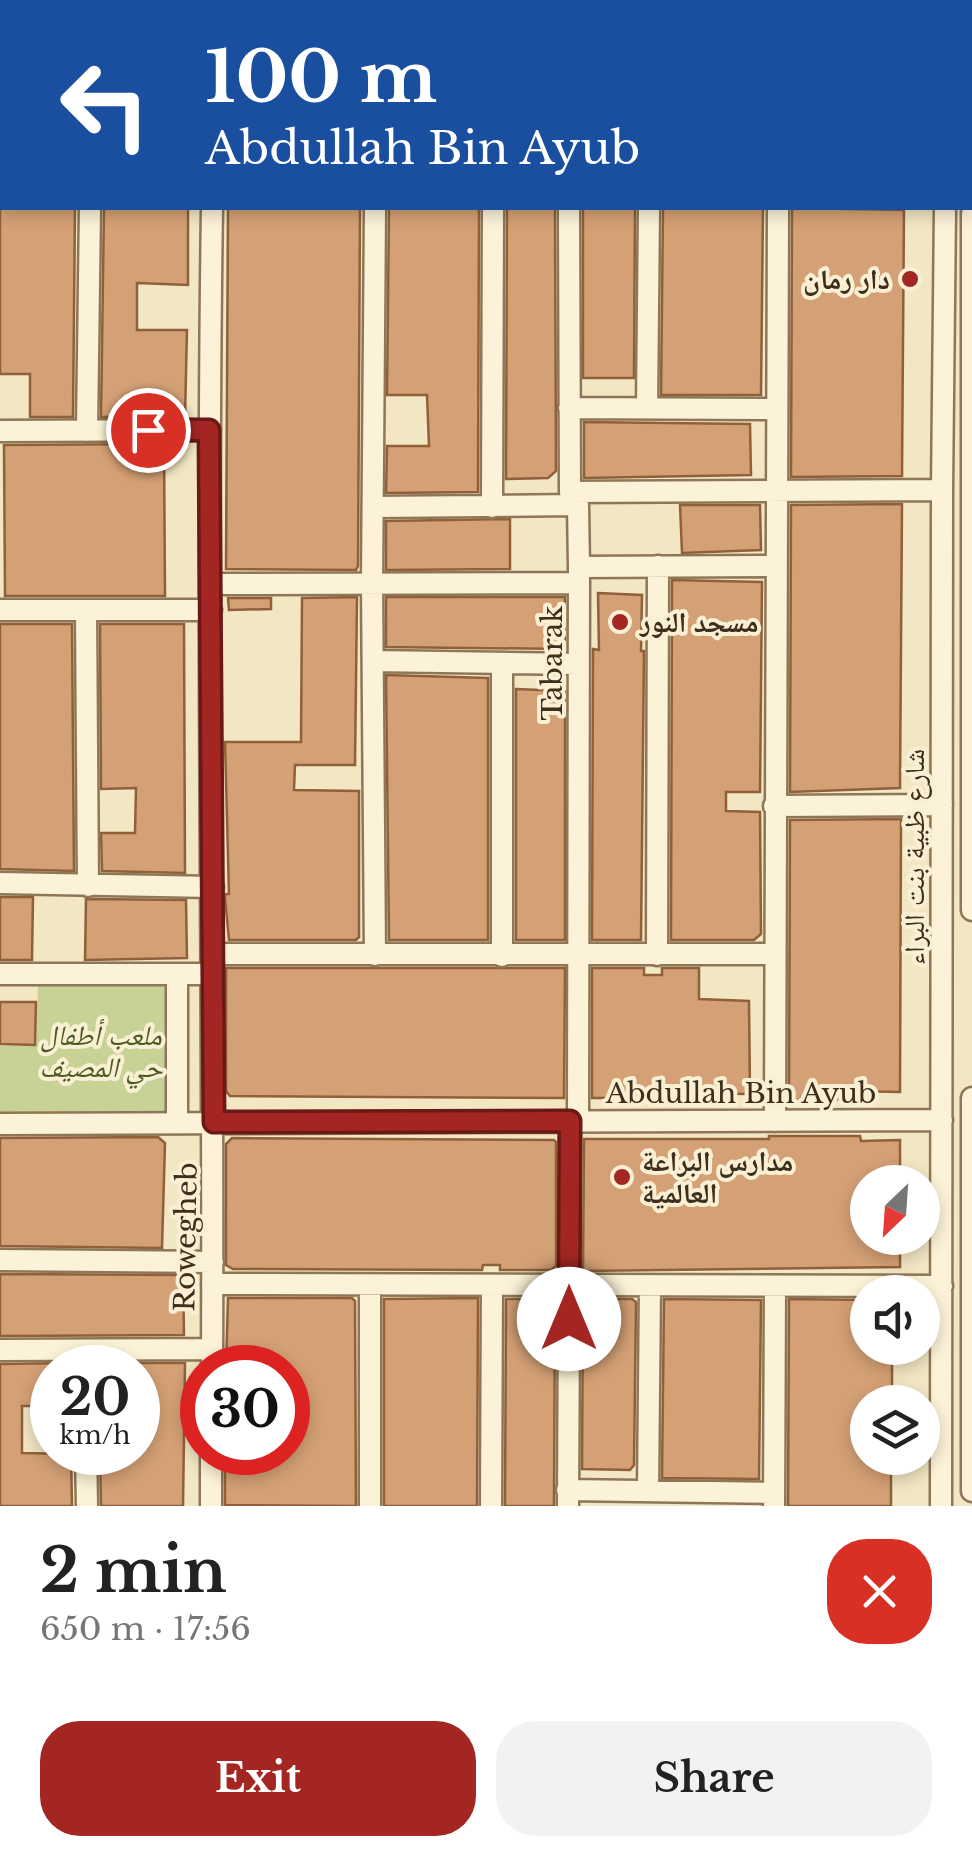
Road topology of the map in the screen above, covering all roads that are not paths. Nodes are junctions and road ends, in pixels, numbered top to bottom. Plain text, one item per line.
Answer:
1 (90, 210) edge
2 (212, 210) edge
3 (375, 210) edge
4 (494, 210) edge
5 (569, 210) edge
6 (648, 210) edge
7 (778, 210) edge
8 (945, 210) edge
9 (972, 213) edge
10 (972, 406) edge
11 (569, 408) junction
12 (647, 408) junction
13 (777, 409) junction
14 (87, 430) junction
15 (209, 430) junction
16 (0, 431) edge
17 (777, 490) junction
18 (942, 490) junction
19 (574, 499) junction
20 (374, 506) junction
21 (492, 507) junction
22 (658, 566) junction
23 (775, 566) junction
24 (579, 575) junction
25 (372, 583) junction
26 (210, 584) junction
27 (0, 610) edge
28 (211, 610) junction
29 (86, 612) junction
30 (373, 661) junction
31 (502, 663) junction
32 (579, 664) junction
33 (971, 736) edge
34 (942, 805) junction
35 (774, 806) junction
36 (0, 884) edge
37 (88, 886) junction
38 (213, 887) junction
39 (972, 910) edge
40 (774, 954) junction
41 (374, 955) junction
42 (578, 955) junction
43 (656, 955) junction
44 (502, 956) junction
45 (212, 964) junction
46 (0, 974) edge
47 (177, 975) junction
48 (972, 1098) edge
49 (574, 1120) junction
50 (775, 1120) junction
51 (942, 1120) junction
52 (177, 1122) junction
53 (214, 1122) junction
54 (0, 1124) edge
55 (971, 1259) edge
56 (0, 1260) edge
57 (213, 1262) junction
58 (212, 1284) junction
59 (972, 1284) edge
60 (370, 1285) junction
61 (492, 1285) junction
62 (569, 1285) junction
63 (650, 1286) junction
64 (776, 1286) junction
65 (942, 1286) junction
66 (972, 1326) edge
67 (212, 1345) edge
68 (0, 1350) edge
69 (30, 1353) edge
70 (86, 1475) edge
71 (212, 1475) edge
72 (648, 1491) junction
73 (972, 1491) edge
74 (568, 1498) edge
75 (774, 1500) edge
76 (87, 1506) edge
77 (211, 1506) edge
78 (370, 1506) edge
79 (491, 1506) edge
80 (941, 1506) edge

1 - 14 street
2 - 15 street, Rowegheb
3 - 20 street
4 - 21 street
5 - 11 street, Tabarak
6 - 12 street
7 - 13 street
8 - 18 street, شارع ظبية بنت البراء
9 - 10 street, شارع ظبية بنت البراء
10 - 33 street, شارع ظبية بنت البراء
11 - 12 street
11 - 19 street, Tabarak
12 - 13 street
13 - 17 street
14 - 15 street
14 - 16 street
15 - 26 street, Rowegheb
17 - 18 street
17 - 19 street
17 - 23 street
18 - 34 street, شارع ظبية بنت البراء
19 - 21 street
19 - 24 street, Tabarak
20 - 21 street
20 - 25 street
22 - 23 street
22 - 24 street
22 - 43 street
23 - 35 street
24 - 25 street
24 - 32 street, Tabarak
25 - 26 street
25 - 30 street
26 - 28 street, Rowegheb
27 - 29 street
28 - 29 street
28 - 38 street, Rowegheb
29 - 37 street
30 - 31 street
30 - 41 street
31 - 32 street
31 - 44 street
32 - 42 street, Tabarak
33 - 39 street, شارع ظبية بنت البراء
34 - 35 street
34 - 51 street, شارع ظبية بنت البراء
35 - 40 street
36 - 37 street
37 - 38 street
38 - 45 street, Rowegheb
40 - 43 street
40 - 50 street
41 - 44 street
41 - 45 street
42 - 43 street
42 - 44 street
42 - 49 street, Tabarak
45 - 47 street
45 - 53 street, Rowegheb
46 - 47 street
47 - 52 street
48 - 55 street
49 - 50 street, Abdullah Bin Ayub
49 - 53 street, Abdullah Bin Ayub
49 - 62 street, Tabarak
50 - 51 street, Abdullah Bin Ayub
51 - 65 street, شارع ظبية بنت البراء
52 - 53 street, Abdullah Bin Ayub
52 - 54 street, Abdullah Bin Ayub
53 - 57 street, Rowegheb
55 - 59 street
56 - 57 street
57 - 58 street, Rowegheb
58 - 60 street
58 - 67 street, Rowegheb
59 - 66 street
60 - 61 street
60 - 78 street
61 - 62 street
61 - 79 street
62 - 63 street
62 - 74 street, Tabarak
63 - 64 street
63 - 72 street
64 - 65 street
64 - 75 street
65 - 80 street, شارع ظبية بنت البراء
66 - 73 street
68 - 69 street
70 - 76 street
71 - 77 street
72 - 74 street
72 - 75 street

